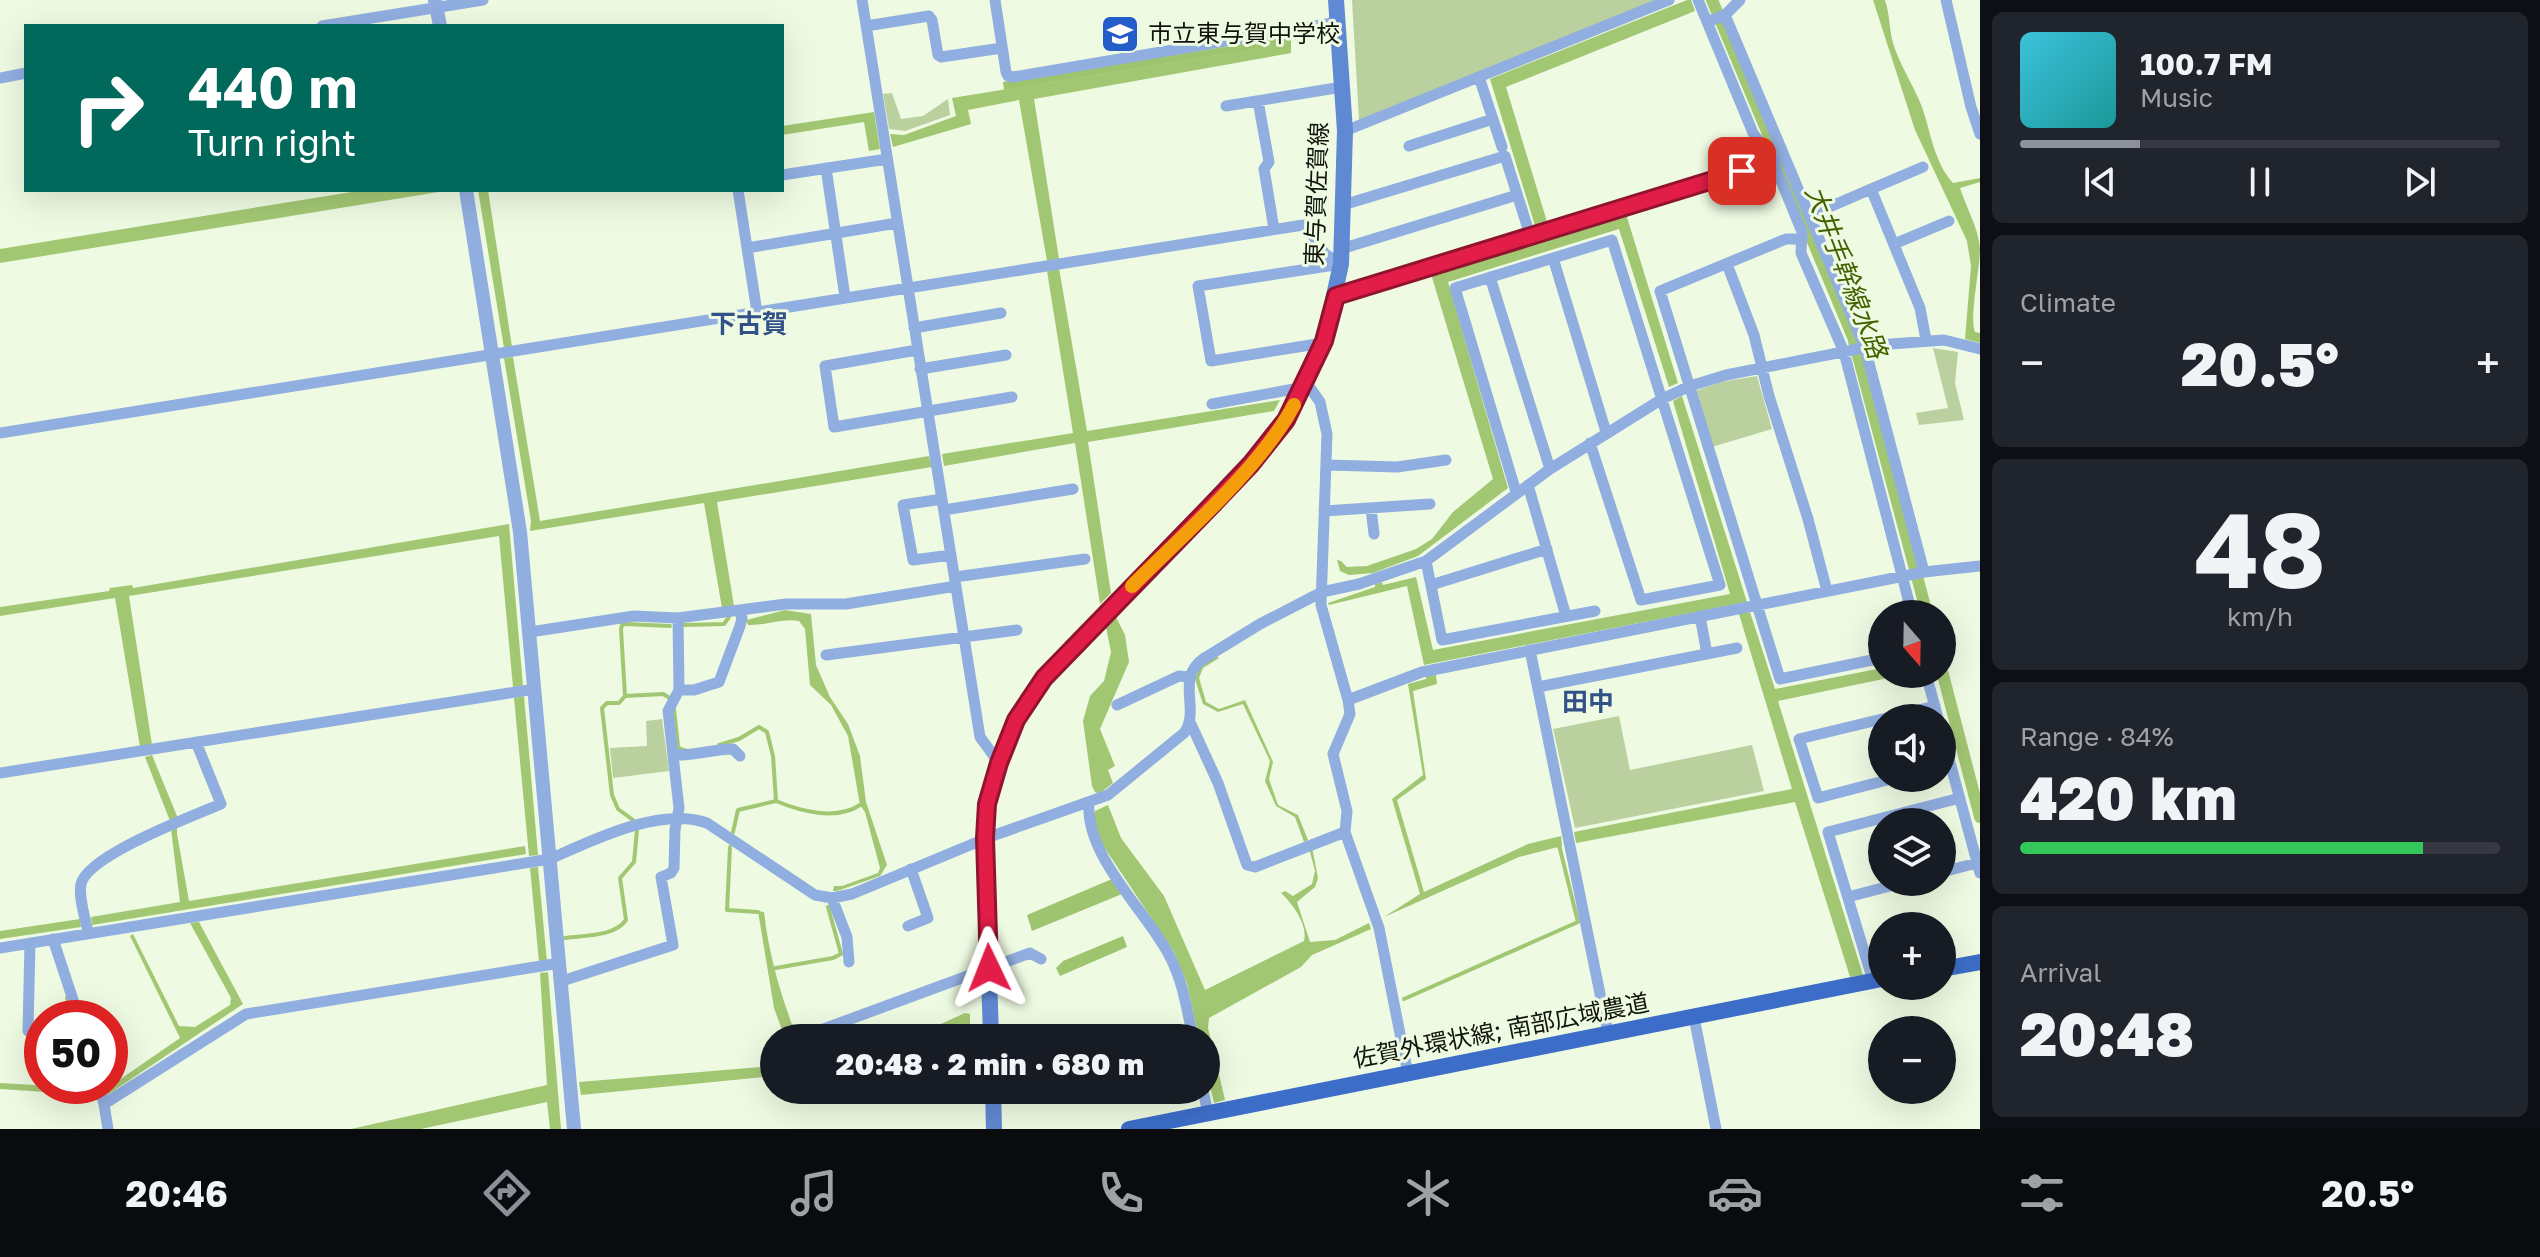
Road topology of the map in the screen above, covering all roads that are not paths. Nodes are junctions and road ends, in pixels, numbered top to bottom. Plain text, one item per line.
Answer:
1 (483, 0) edge
2 (862, 0) edge
3 (995, 0) edge
4 (1336, 0) edge
5 (1669, 0) edge
6 (1698, 0) edge
7 (1740, 0) edge
8 (1946, 0) edge
9 (436, 4) edge
10 (1716, 19) junction
11 (1338, 22) junction
12 (332, 24) edge
13 (440, 24) edge
14 (866, 26) junction
15 (1002, 48) junction
16 (24, 73) edge
17 (1479, 77) junction
18 (0, 78) edge
19 (1342, 87) junction
20 (1258, 101) junction
21 (1226, 106) dead end
22 (1493, 119) junction
23 (1345, 131) junction
24 (1980, 134) edge
25 (1409, 146) dead end
26 (1502, 147) dead end
27 (1786, 157) junction
28 (887, 159) junction
29 (1773, 161) junction
30 (1923, 167) dead end
31 (826, 168) junction
32 (784, 175) edge
33 (1871, 189) junction
34 (466, 192) edge
35 (738, 192) edge
36 (1517, 195) junction
37 (1343, 205) junction
38 (1811, 215) junction
39 (1949, 221) dead end
40 (897, 223) junction
41 (1274, 229) junction
42 (836, 233) junction
43 (1530, 235) junction
44 (1802, 239) junction
45 (1894, 244) junction
46 (747, 248) junction
47 (1341, 256) junction
48 (1553, 258) junction
49 (1727, 264) junction
50 (1490, 277) junction
51 (907, 287) junction
52 (1336, 296) junction
53 (845, 297) junction
54 (757, 312) junction
55 (1001, 313) dead end
56 (914, 328) junction
57 (1926, 340) junction
58 (1323, 343) junction
59 (1865, 348) junction
60 (1980, 349) edge
61 (917, 350) junction
62 (1848, 351) junction
63 (492, 355) junction
64 (1006, 355) dead end
65 (1763, 368) junction
66 (920, 369) junction
67 (1304, 386) junction
68 (1690, 386) junction
69 (1012, 397) dead end
70 (1662, 399) junction
71 (1212, 404) dead end
72 (927, 412) junction
73 (1606, 432) junction
74 (0, 433) edge
75 (1590, 443) junction
76 (1446, 460) dead end
77 (1327, 465) junction
78 (1550, 469) junction
79 (1528, 485) junction
80 (1073, 489) dead end
81 (1516, 492) junction
82 (1430, 504) dead end
83 (943, 505) junction
84 (1371, 509) junction
85 (1324, 511) junction
86 (1374, 534) dead end
87 (1547, 549) junction
88 (951, 555) junction
89 (1085, 559) dead end
90 (1426, 561) junction
91 (1980, 566) edge
92 (1924, 572) junction
93 (1906, 576) junction
94 (955, 582) junction
95 (1431, 585) junction
96 (1827, 591) junction
97 (1322, 592) junction
98 (1910, 600) edge
99 (1757, 605) junction
100 (739, 610) junction
101 (1595, 611) dead end
102 (1566, 616) junction
103 (1700, 616) junction
104 (678, 618) junction
105 (1017, 630) dead end
106 (530, 632) junction
107 (965, 637) junction
108 (1737, 648) dead end
109 (1530, 650) junction
110 (1707, 654) junction
111 (826, 655) dead end
112 (1868, 661) edge
113 (1188, 677) junction
114 (1538, 687) junction
115 (535, 689) junction
116 (679, 690) junction
117 (1348, 700) junction
118 (1117, 705) dead end
119 (1868, 722) edge
120 (1191, 724) junction
121 (196, 742) junction
122 (674, 755) junction
123 (740, 756) dead end
124 (999, 763) junction
125 (0, 773) edge
126 (1868, 785) edge
127 (1956, 789) edge
128 (1960, 798) junction
129 (1089, 803) junction
130 (676, 817) junction
131 (1345, 832) junction
132 (1976, 834) edge
133 (985, 838) junction
134 (550, 859) junction
135 (1979, 868) edge
136 (911, 869) junction
137 (1956, 870) edge
138 (1868, 892) edge
139 (1848, 897) junction
140 (832, 898) junction
141 (908, 926) dead end
142 (88, 933) junction
143 (53, 939) junction
144 (30, 943) junction
145 (0, 948) edge
146 (1868, 952) edge
147 (1041, 959) dead end
148 (849, 962) dead end
149 (1980, 962) edge
150 (560, 963) junction
151 (1956, 966) edge
152 (989, 968) junction
153 (562, 981) junction
154 (1868, 982) edge
155 (29, 1000) edge
156 (73, 1000) edge
157 (1694, 1017) junction
158 (837, 1024) edge
159 (991, 1024) edge
160 (1190, 1024) edge
161 (1608, 1033) junction
162 (1408, 1074) junction
163 (128, 1089) edge
164 (104, 1104) edge
165 (993, 1104) edge
166 (1206, 1104) edge
167 (1208, 1114) junction
168 (108, 1129) edge
169 (574, 1129) edge
170 (994, 1129) edge
171 (1129, 1129) edge
172 (1716, 1129) edge

1 - 9 street
2 - 14 street
3 - 15 street
4 - 11 main road, 東与賀佐賀線
5 - 17 street
6 - 10 street
7 - 10 street
8 - 24 street
9 - 12 street
9 - 13 street
10 - 27 street
10 - 29 street
11 - 15 street
11 - 19 main road, 東与賀佐賀線
14 - 15 street
14 - 28 street
16 - 18 street
17 - 22 street
17 - 23 street
19 - 20 street
19 - 23 main road, 東与賀佐賀線
20 - 21 street
20 - 41 street
22 - 25 street
22 - 26 street
23 - 37 main road, 東与賀佐賀線
27 - 29 street
27 - 38 street
28 - 31 street
28 - 40 street
29 - 43 street
29 - 44 street
30 - 33 street
31 - 32 street
31 - 42 street
33 - 38 street
33 - 45 street
34 - 63 street
35 - 46 street
36 - 37 street
36 - 43 street
36 - 47 street
37 - 47 main road, 東与賀佐賀線
38 - 59 street
39 - 45 street
40 - 42 street
40 - 51 street
41 - 47 street
41 - 51 street
42 - 46 street
42 - 53 street
43 - 52 street
44 - 49 street
44 - 62 street
45 - 57 street
46 - 54 street
47 - 52 main road, 東与賀佐賀線
47 - 58 street
48 - 50 street
48 - 70 street
48 - 73 street
49 - 65 street
49 - 68 street
50 - 78 street
50 - 81 street
51 - 53 street
51 - 56 street
52 - 58 main road, 東与賀佐賀線
53 - 54 street
54 - 63 street
55 - 56 street
56 - 61 street
57 - 59 street
57 - 60 street
58 - 67 main road, 東与賀佐賀線
59 - 62 street
59 - 92 street
61 - 66 street
61 - 72 street
62 - 65 street
62 - 93 street
63 - 74 street
63 - 106 street
64 - 66 street
65 - 68 street
65 - 96 street
66 - 72 street
67 - 71 street
67 - 77 street
67 - 124 main road, 東与賀佐賀線
68 - 70 street
68 - 99 street
69 - 72 street
70 - 73 street
70 - 75 street
72 - 83 street
73 - 75 street
75 - 78 street
76 - 77 street
77 - 85 street
78 - 79 street
79 - 81 street
79 - 87 street
80 - 83 street
81 - 90 street
82 - 84 street
83 - 88 street
83 - 88 street
84 - 85 street
84 - 86 street
85 - 97 street
87 - 95 street
87 - 102 street
88 - 94 street
89 - 94 street
90 - 95 street
90 - 97 street
91 - 92 street
92 - 93 street
93 - 96 street
93 - 98 street
94 - 100 street
94 - 107 street
95 - 102 street
96 - 99 street
97 - 113 street
97 - 117 street
99 - 103 street
99 - 112 street
100 - 104 street
100 - 116 street
101 - 102 street
103 - 109 street
103 - 110 street
104 - 106 street
104 - 116 street
105 - 107 street
106 - 115 street
107 - 111 street
107 - 124 street
108 - 110 street
109 - 114 street
109 - 117 street
110 - 114 street
113 - 118 street
113 - 120 street
114 - 161 street
115 - 121 street
115 - 134 street
116 - 122 street
117 - 131 street
119 - 126 street
120 - 129 street
120 - 131 street
121 - 125 street
121 - 142 street
122 - 123 street
122 - 130 street
124 - 133 main road, 東与賀佐賀線
127 - 128 street
128 - 132 street
128 - 139 street
129 - 133 street
129 - 160 street
130 - 134 street
130 - 140 street
130 - 153 street
131 - 162 street
132 - 135 street
133 - 136 street
133 - 152 main road, 東与賀佐賀線
134 - 142 street
134 - 150 street
135 - 137 street
136 - 140 street
136 - 141 street
138 - 139 street
139 - 146 street
140 - 148 street
142 - 143 street
143 - 144 street
143 - 156 street
144 - 145 street
144 - 155 street
147 - 152 street
149 - 151 main road
150 - 153 street
150 - 163 street
152 - 158 street
152 - 159 main road, 東与賀佐賀線
153 - 169 street
154 - 157 main road, 佐賀外環状線; 南部広域農道
157 - 161 main road, 佐賀外環状線; 南部広域農道
157 - 172 street
161 - 162 main road, 佐賀外環状線; 南部広域農道
162 - 167 main road, 佐賀外環状線; 南部広域農道
164 - 168 street
165 - 170 main road
166 - 167 street
167 - 171 main road, 佐賀外環状線; 南部広域農道

